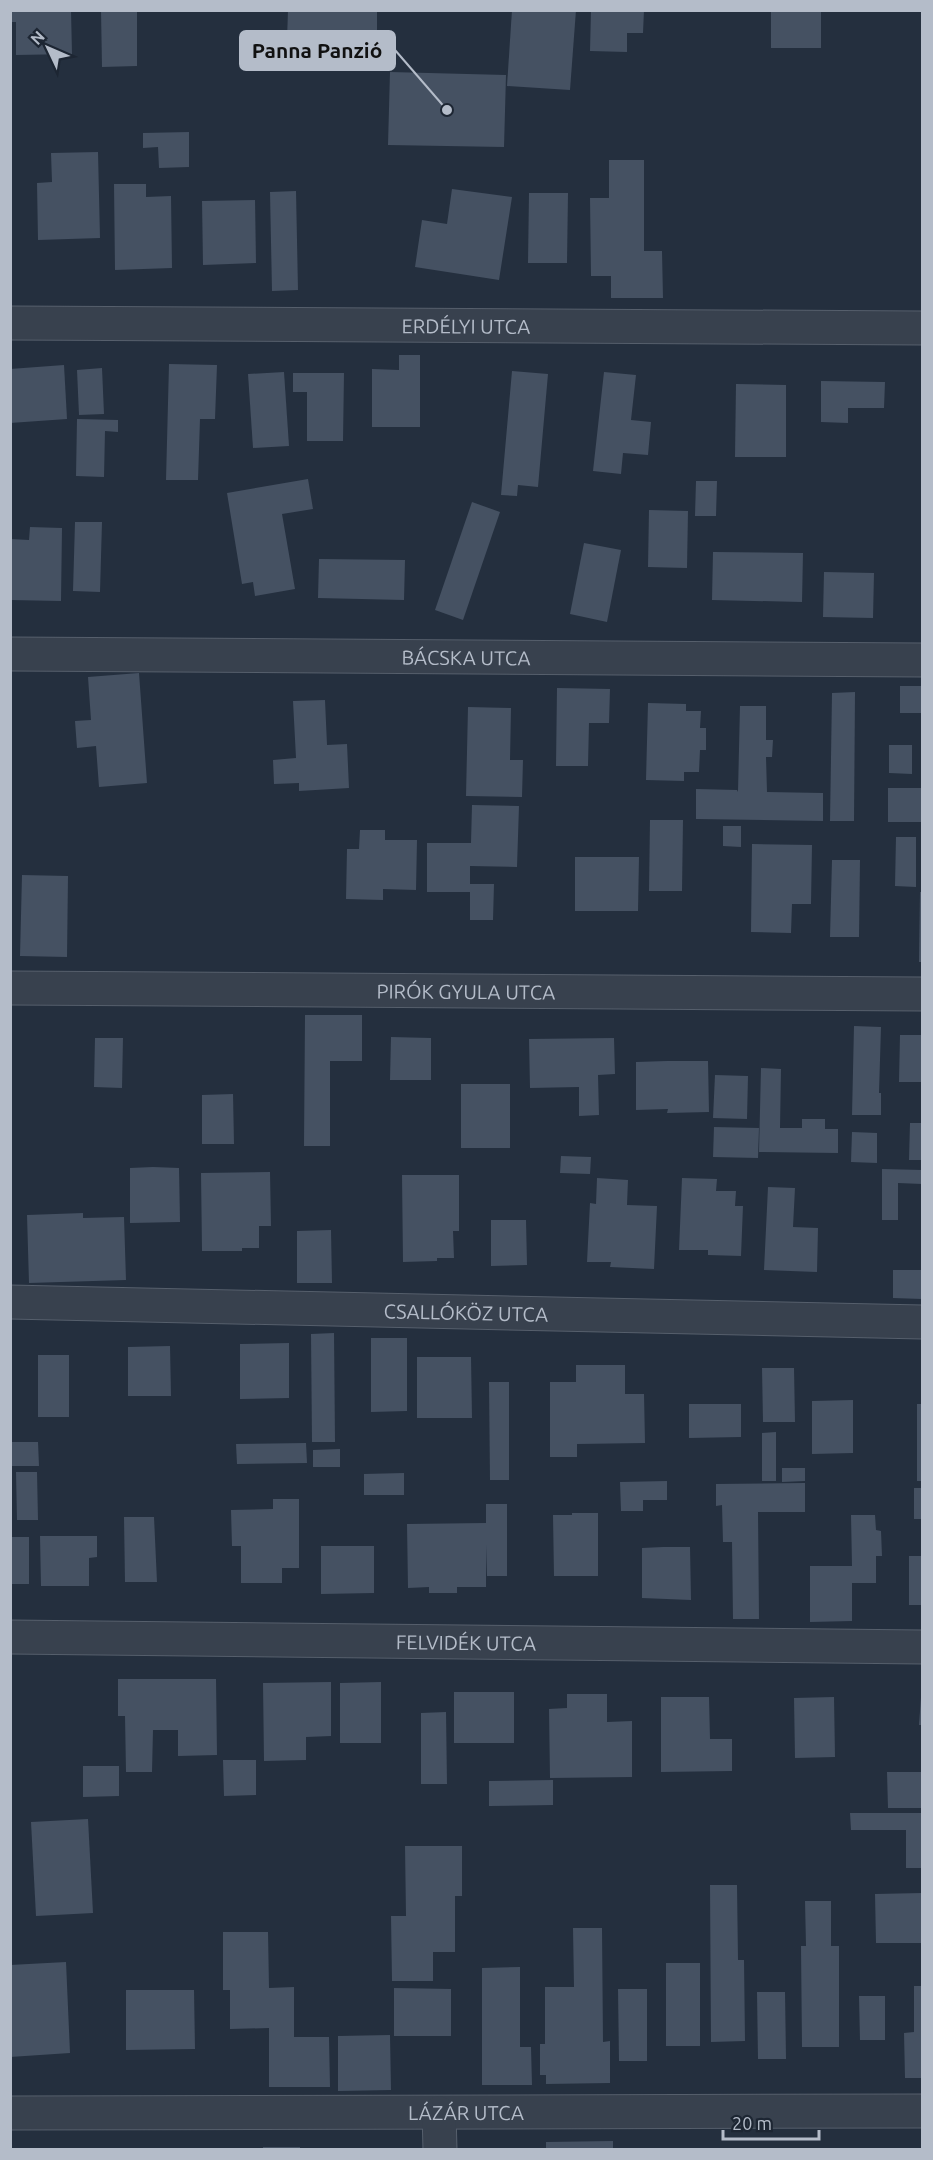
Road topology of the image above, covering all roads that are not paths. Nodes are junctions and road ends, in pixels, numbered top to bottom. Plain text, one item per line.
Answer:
1 (10, 323) edge
2 (922, 328) edge
3 (10, 654) edge
4 (922, 660) edge
5 (10, 988) edge
6 (922, 994) edge
7 (10, 1302) edge
8 (922, 1322) edge
9 (10, 1637) edge
10 (922, 1647) edge
11 (922, 2111) edge
12 (10, 2113) edge
13 (439, 2113) junction
14 (440, 2150) edge

1 - 2 street, ERDÉLYI UTCA
3 - 4 street, BÁCSKA UTCA
5 - 6 street, PIRÓK GYULA UTCA
7 - 8 street, CSALLÓKÖZ UTCA
9 - 10 street, FELVIDÉK UTCA
11 - 13 street, LÁZÁR UTCA
12 - 13 street, LÁZÁR UTCA
13 - 14 street

